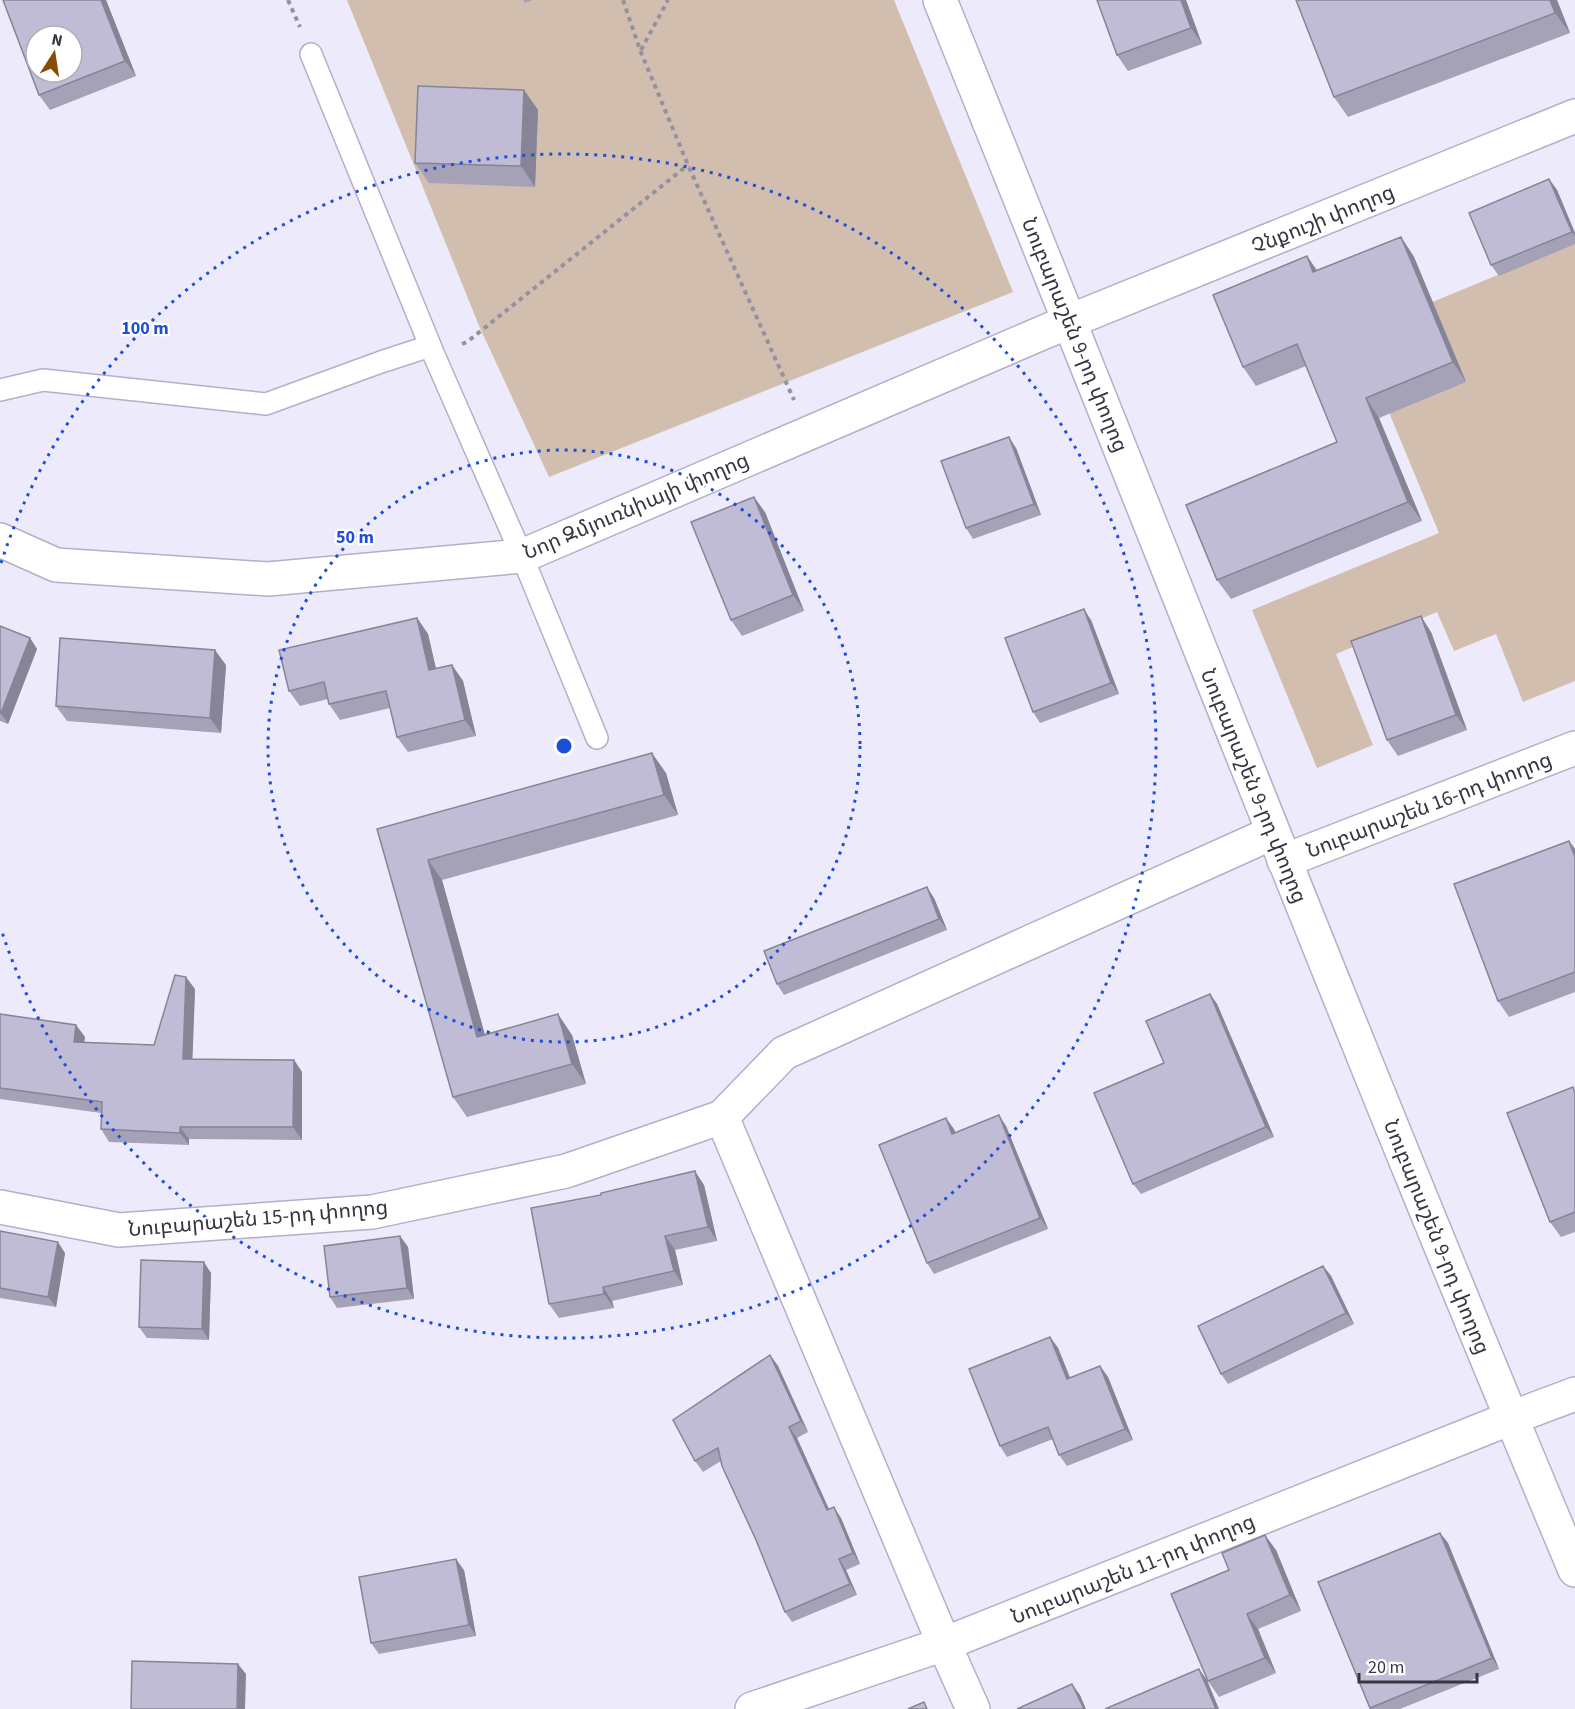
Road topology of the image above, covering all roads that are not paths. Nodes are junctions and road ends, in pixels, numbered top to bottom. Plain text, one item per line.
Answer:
1 (940, 0) edge
2 (311, 54) dead end
3 (1575, 116) edge
4 (1070, 321) junction
5 (432, 350) junction
6 (0, 390) edge
7 (0, 540) edge
8 (522, 556) junction
9 (597, 738) dead end
10 (1575, 748) edge
11 (1278, 847) junction
12 (722, 1117) junction
13 (0, 1207) edge
14 (1575, 1394) edge
15 (1511, 1418) junction
16 (1575, 1570) edge
17 (944, 1644) junction
18 (752, 1709) edge
19 (973, 1709) edge

1 - 4 street, Նուբարաշեն 9-րդ փողոց
2 - 5 lane
3 - 4 street, Չնքուշի փողոց
4 - 8 street, Նոր Զմյուռնիայի փողոց
4 - 11 street, Նուբարաշեն 9-րդ փողոց
5 - 6 lane
5 - 8 lane
7 - 8 street, Նոր Զմյուռնիայի փողոց
8 - 9 lane
10 - 11 street, Նուբարաշեն 16-րդ փողոց
11 - 12 street, Նուբարաշեն 16-րդ փողոց
11 - 15 street, Նուբարաշեն 9-րդ փողոց
12 - 13 street, Նուբարաշեն 15-րդ փողոց
12 - 17 street
14 - 15 street, Նուբարաշեն 11-րդ փողոց
15 - 16 street, Նուբարաշեն 9-րդ փողոց
15 - 17 street, Նուբարաշեն 11-րդ փողոց
17 - 18 street, Նուբարաշեն 11-րդ փողոց
17 - 19 street

